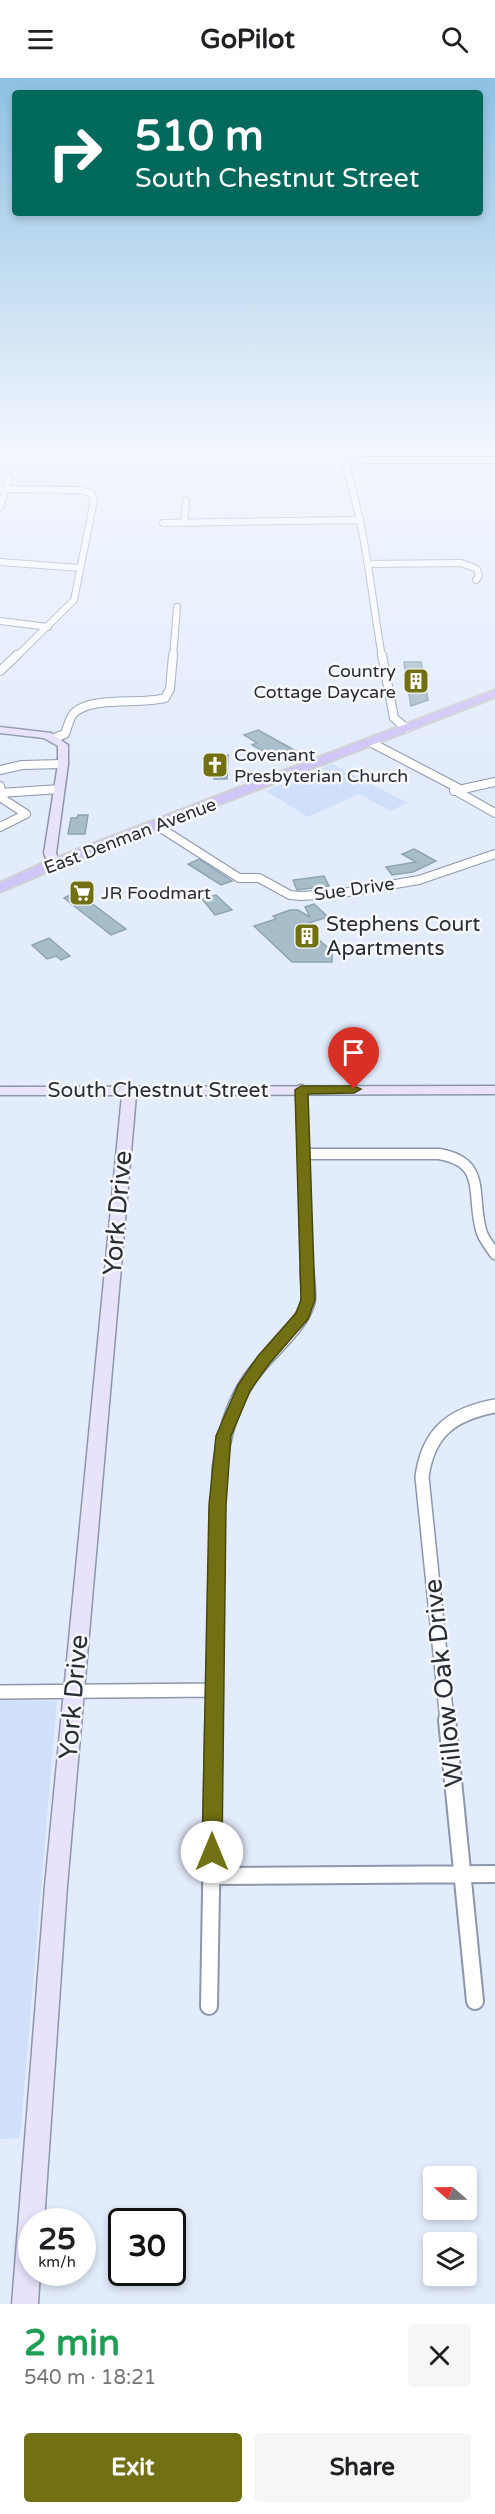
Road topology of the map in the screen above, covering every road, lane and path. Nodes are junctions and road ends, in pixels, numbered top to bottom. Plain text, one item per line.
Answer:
1 (83, 554) edge
2 (366, 554) edge
3 (0, 562) edge
4 (368, 564) junction
5 (80, 568) junction
6 (476, 580) dead end
7 (177, 607) dead end
8 (0, 621) edge
9 (48, 627) junction
10 (0, 671) edge
11 (495, 693) edge
12 (406, 728) junction
13 (0, 730) edge
14 (54, 738) junction
15 (366, 744) junction
16 (63, 764) junction
17 (0, 770) edge
18 (495, 782) edge
19 (60, 789) junction
20 (1, 791) edge
21 (458, 792) junction
22 (495, 813) edge
23 (156, 825) junction
24 (0, 827) edge
25 (495, 855) edge
26 (53, 864) junction
27 (0, 888) edge
28 (129, 1090) junction
29 (301, 1090) junction
30 (495, 1090) edge
31 (0, 1091) edge
32 (304, 1154) junction
33 (495, 1254) edge
34 (495, 1406) edge
35 (74, 1690) junction
36 (214, 1690) junction
37 (0, 1692) edge
38 (463, 1874) junction
39 (495, 1874) edge
40 (212, 1876) junction
41 (475, 2001) dead end
42 (209, 2006) dead end
43 (26, 2304) edge

1 - 5 street
2 - 4 street
3 - 5 street
4 - 6 street
4 - 12 street
5 - 9 street
7 - 14 street
8 - 9 street
9 - 10 street
11 - 12 main road, East Denman Avenue
12 - 15 main road, East Denman Avenue
13 - 14 street
14 - 16 street
15 - 21 street
15 - 23 main road, East Denman Avenue
16 - 17 street
16 - 19 street
18 - 21 street
19 - 20 street
19 - 26 street
20 - 24 street
21 - 22 street
23 - 25 street, Sue Drive
23 - 26 main road, East Denman Avenue
26 - 27 main road, East Denman Avenue
28 - 29 street, South Chestnut Street
28 - 31 street, South Chestnut Street
28 - 35 street, York Drive
29 - 30 street, South Chestnut Street
29 - 32 street
32 - 33 street
32 - 36 street
34 - 38 street, Willow Oak Drive
35 - 36 street
35 - 37 street
35 - 43 street, York Drive
36 - 40 street
38 - 39 street
38 - 40 street
38 - 41 street, Willow Oak Drive
40 - 42 street

